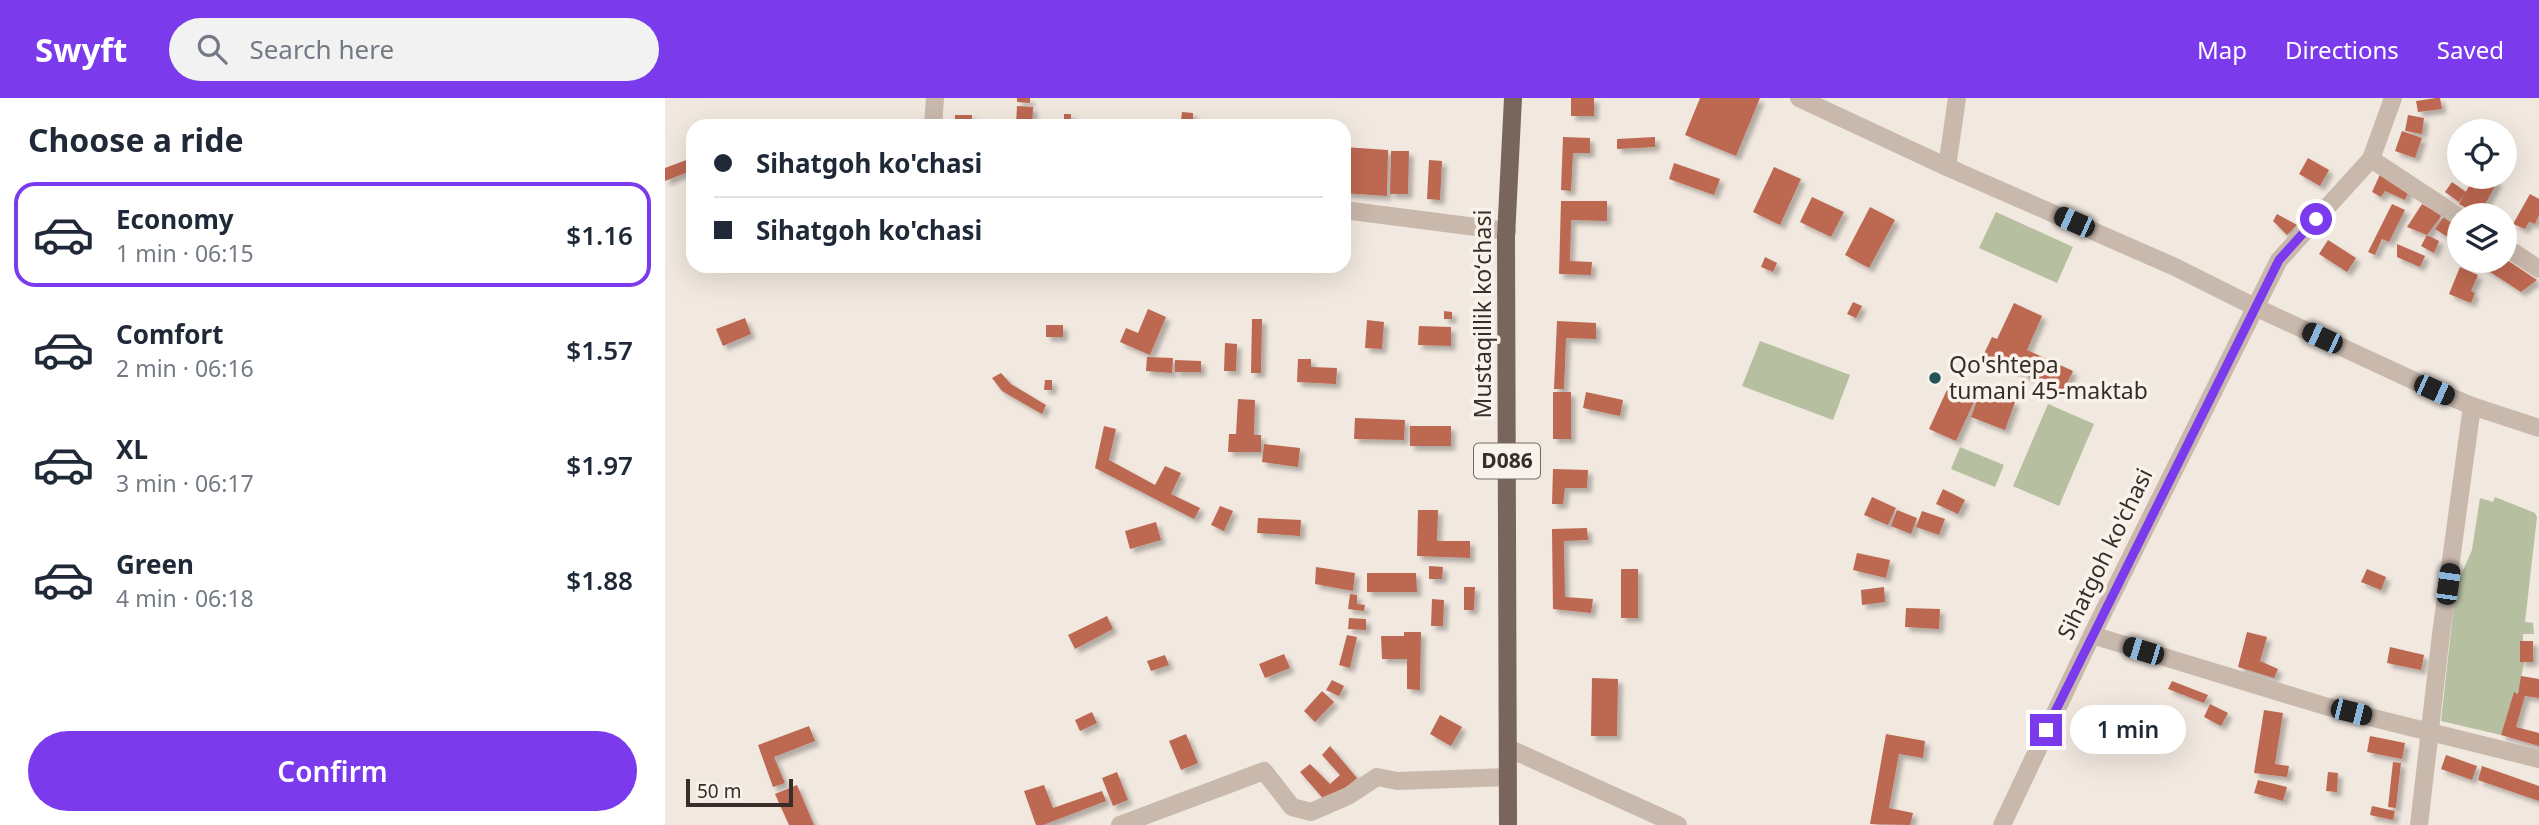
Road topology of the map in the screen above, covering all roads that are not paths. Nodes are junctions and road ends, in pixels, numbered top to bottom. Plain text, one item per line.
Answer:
1 (935, 98) edge
2 (1513, 98) edge
3 (1799, 98) edge
4 (1957, 98) edge
5 (2393, 98) edge
6 (934, 119) edge
7 (2371, 159) junction
8 (1947, 167) junction
9 (2447, 208) edge
10 (1351, 211) edge
11 (1507, 231) junction
12 (2517, 255) edge
13 (2539, 269) edge
14 (2255, 307) junction
15 (2472, 406) junction
16 (2539, 428) edge
17 (2092, 635) junction
18 (2431, 732) junction
19 (1508, 748) junction
20 (2539, 759) edge
21 (1508, 777) junction
22 (1120, 825) edge
23 (1508, 825) edge
24 (1678, 825) edge
25 (2001, 825) edge
26 (2419, 825) edge

1 - 6 street
2 - 11 main road, Mustaqillik koʻchasi / D086
3 - 8 street
4 - 8 street
5 - 7 street, Sihatgoh ko'chasi
7 - 9 street
7 - 14 street, Sihatgoh ko'chasi
8 - 14 street
10 - 11 street
11 - 19 main road, Mustaqillik koʻchasi / D086
12 - 13 street
14 - 15 street
14 - 17 street, Sihatgoh ko'chasi
15 - 16 street
15 - 18 street
17 - 18 street
17 - 25 street, Sihatgoh ko'chasi
18 - 20 street
18 - 26 street
19 - 21 main road, Mustaqillik koʻchasi / D086
19 - 24 street
21 - 22 street
21 - 23 main road, Mustaqillik koʻchasi / D086

